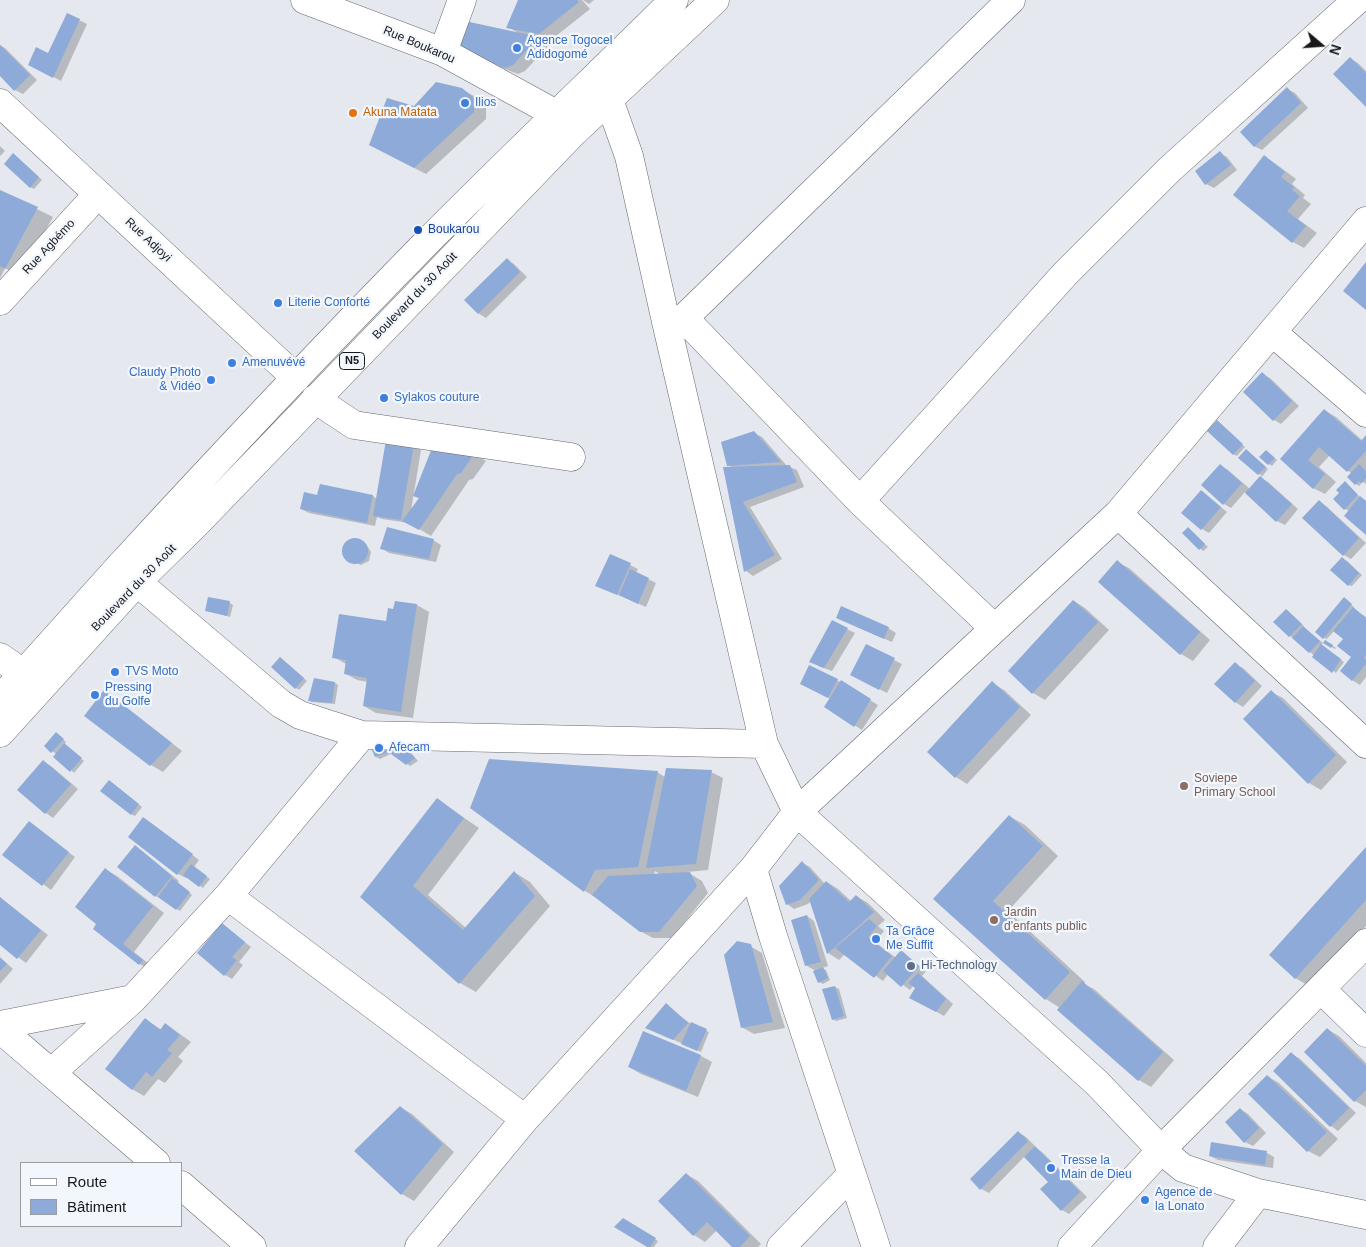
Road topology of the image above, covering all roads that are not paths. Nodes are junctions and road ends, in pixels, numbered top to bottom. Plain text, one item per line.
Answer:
1 (305, 0) edge
2 (462, 0) edge
3 (674, 0) edge
4 (715, 0) edge
5 (1011, 0) edge
6 (1357, 0) edge
7 (443, 52) junction
8 (601, 91) junction
9 (0, 103) edge
10 (564, 124) junction
11 (98, 194) junction
12 (1366, 221) edge
13 (0, 301) edge
14 (675, 322) junction
15 (1272, 332) junction
16 (296, 378) junction
17 (315, 399) junction
18 (1366, 414) edge
19 (572, 457) dead end
20 (860, 501) junction
21 (1118, 514) junction
22 (129, 574) junction
23 (994, 628) junction
24 (0, 657) edge
25 (24, 674) junction
26 (0, 700) edge
27 (0, 733) edge
28 (362, 735) junction
29 (764, 744) junction
30 (1366, 744) edge
31 (797, 812) junction
32 (753, 869) junction
33 (228, 896) junction
34 (1366, 943) edge
35 (1321, 989) junction
36 (133, 999) junction
37 (0, 1024) edge
38 (0, 1029) edge
39 (1366, 1033) edge
40 (51, 1073) junction
41 (525, 1119) junction
42 (1161, 1150) junction
43 (155, 1162) edge
44 (852, 1174) junction
45 (182, 1187) edge
46 (1258, 1193) junction
47 (1366, 1215) edge
48 (252, 1247) edge
49 (420, 1247) edge
50 (781, 1247) edge
51 (876, 1247) edge
52 (1072, 1247) edge
53 (1218, 1247) edge

1 - 7 main road, Rue Boukarou
2 - 7 main road
3 - 8 main road, Boulevard du 30 Août / N5
4 - 8 main road, Boulevard du 30 Août / N5
5 - 14 main road
6 - 20 main road
7 - 10 main road, Rue Boukarou
8 - 10 main road, Boulevard du 30 Août / N5
8 - 14 main road
9 - 11 main road, Rue Adjoyi
10 - 16 main road, Boulevard du 30 Août / N5
10 - 17 main road, Boulevard du 30 Août / N5
11 - 13 main road, Rue Agbémo
11 - 16 main road, Rue Adjoyi
12 - 15 main road
14 - 20 main road
14 - 29 main road
15 - 18 main road
15 - 21 main road
16 - 22 main road, Boulevard du 30 Août / N5
17 - 19 main road
17 - 22 main road, Boulevard du 30 Août / N5
20 - 23 main road
21 - 23 main road
21 - 30 main road
22 - 25 main road, Boulevard du 30 Août / N5
22 - 27 main road, Boulevard du 30 Août / N5
22 - 28 main road
23 - 31 main road
24 - 25 main road
25 - 26 main road, Boulevard du 30 Août / N5
28 - 29 main road
28 - 33 main road
29 - 31 main road
31 - 32 main road
31 - 42 main road
32 - 41 main road
32 - 44 main road
33 - 36 main road
33 - 41 main road
34 - 35 main road
35 - 39 main road
35 - 42 main road
36 - 37 main road
36 - 40 main road
38 - 40 main road
40 - 43 main road
41 - 49 main road
42 - 46 main road
42 - 52 main road
44 - 50 main road
44 - 51 main road
45 - 48 main road
46 - 47 main road
46 - 53 main road

